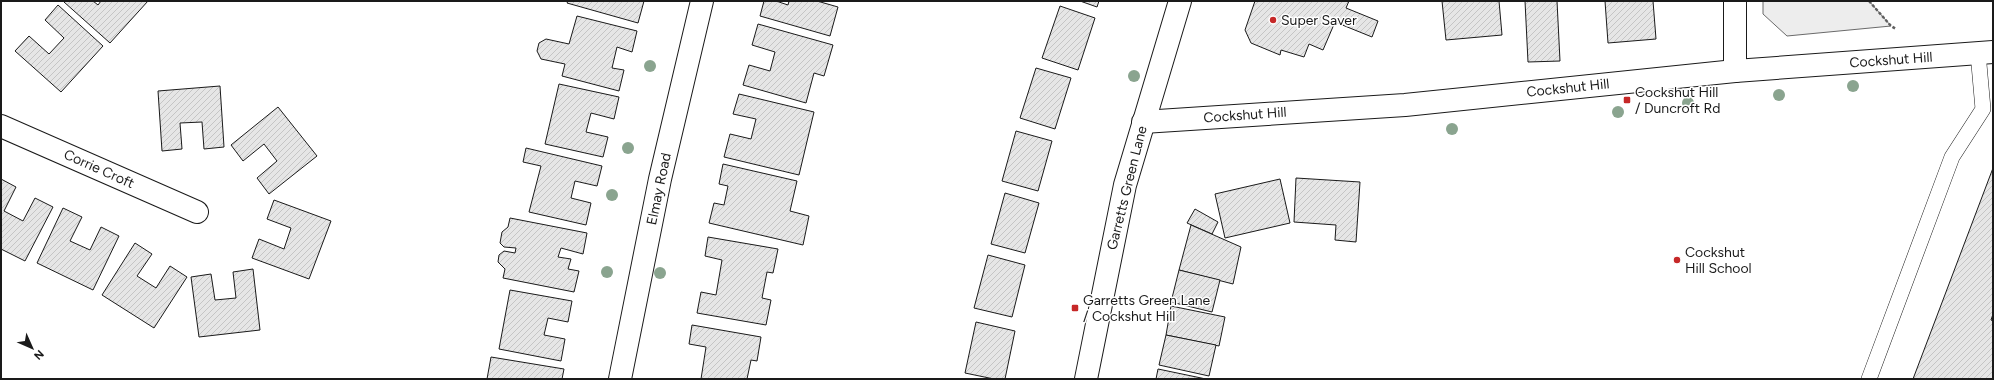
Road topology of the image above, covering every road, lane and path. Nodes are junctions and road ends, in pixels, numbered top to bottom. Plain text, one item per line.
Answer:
1 (702, 1) edge
2 (1180, 1) edge
3 (1735, 1) edge
4 (1986, 53) edge
5 (1735, 71) junction
6 (1143, 122) junction
7 (1, 126) edge
8 (197, 212) dead end
9 (620, 379) edge
10 (1086, 379) edge
11 (1869, 379) edge

1 - 9 street, Elmay Road
2 - 6 street, Garretts Green Lane
3 - 5 street
4 - 5 street, Cockshut Hill
4 - 11 lane
5 - 6 street, Cockshut Hill
6 - 10 street, Garretts Green Lane
7 - 8 street, Corrie Croft

